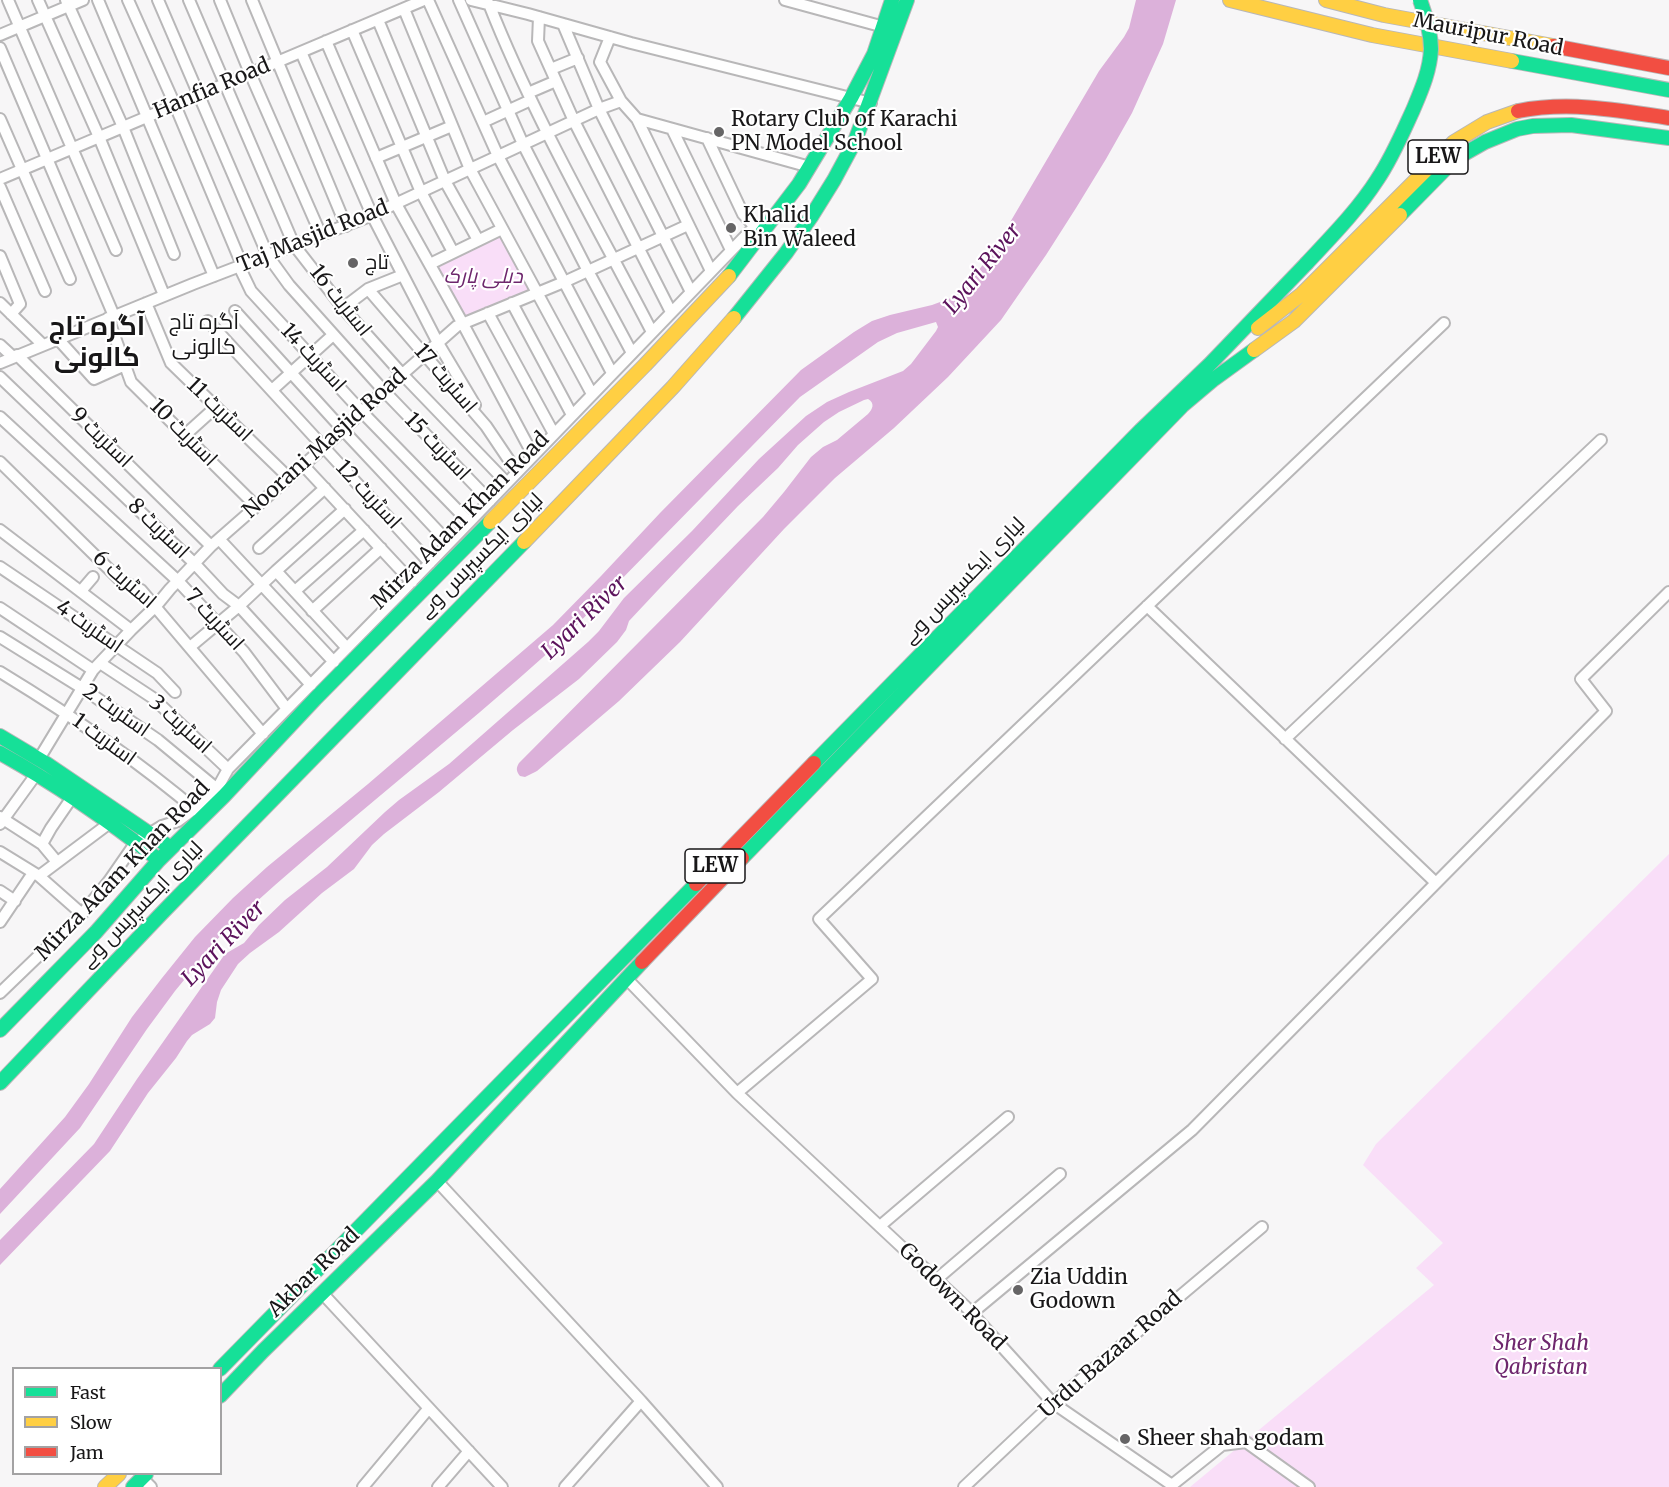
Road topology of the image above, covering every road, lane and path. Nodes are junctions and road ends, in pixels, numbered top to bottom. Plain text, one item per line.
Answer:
1 (8, 0) edge
2 (38, 0) edge
3 (83, 0) edge
4 (98, 0) edge
5 (128, 0) edge
6 (158, 0) edge
7 (189, 0) edge
8 (220, 0) edge
9 (252, 0) edge
10 (426, 0) edge
11 (459, 0) edge
12 (471, 0) edge
13 (785, 0) edge
14 (892, 0) edge
15 (907, 0) edge
16 (1230, 0) edge
17 (1326, 0) edge
18 (1420, 0) edge
19 (68, 3) edge
20 (489, 4) junction
21 (404, 9) junction
22 (45, 17) junction
23 (539, 17) junction
24 (378, 20) junction
25 (564, 24) junction
26 (20, 27) junction
27 (884, 27) junction
28 (352, 30) junction
29 (0, 35) edge
30 (610, 37) junction
31 (326, 41) junction
32 (0, 48) edge
33 (301, 52) junction
34 (1669, 53) edge
35 (578, 58) junction
36 (1619, 59) junction
37 (277, 62) junction
38 (1669, 68) edge
39 (551, 69) junction
40 (250, 73) junction
41 (556, 81) junction
42 (226, 84) junction
43 (1669, 90) edge
44 (200, 94) junction
45 (530, 96) junction
46 (851, 98) junction
47 (621, 101) junction
48 (871, 103) junction
49 (175, 105) junction
50 (599, 109) junction
51 (508, 110) junction
52 (148, 116) junction
53 (1669, 118) edge
54 (0, 119) edge
55 (637, 119) junction
56 (574, 121) junction
57 (483, 122) junction
58 (452, 126) junction
59 (123, 127) junction
60 (672, 129) junction
61 (548, 133) junction
62 (427, 136) junction
63 (99, 137) junction
64 (707, 138) junction
65 (1669, 138) edge
66 (523, 144) junction
67 (402, 147) junction
68 (73, 148) junction
69 (498, 156) junction
70 (376, 158) junction
71 (48, 159) junction
72 (810, 167) junction
73 (23, 169) junction
74 (470, 169) junction
75 (0, 179) edge
76 (445, 181) junction
77 (0, 187) edge
78 (421, 192) junction
79 (396, 204) junction
80 (372, 215) junction
81 (688, 225) junction
82 (346, 226) junction
83 (502, 229) junction
84 (758, 230) junction
85 (321, 235) junction
86 (663, 236) junction
87 (478, 240) junction
88 (294, 245) junction
89 (638, 248) junction
90 (116, 250) dead end
91 (731, 250) junction
92 (453, 252) junction
93 (174, 254) dead end
94 (268, 255) junction
95 (0, 256) edge
96 (614, 259) junction
97 (430, 264) junction
98 (241, 266) junction
99 (588, 271) junction
100 (711, 272) junction
101 (403, 275) junction
102 (214, 276) junction
103 (70, 279) dead end
104 (564, 282) junction
105 (368, 289) junction
106 (45, 291) dead end
107 (537, 292) junction
108 (691, 292) junction
109 (164, 295) junction
110 (0, 303) edge
111 (146, 303) junction
112 (512, 303) junction
113 (343, 309) junction
114 (235, 311) dead end
115 (671, 312) junction
116 (488, 313) junction
117 (12, 314) junction
118 (111, 317) junction
119 (208, 321) dead end
120 (1444, 323) dead end
121 (464, 324) junction
122 (652, 332) junction
123 (333, 335) junction
124 (58, 339) junction
125 (438, 343) junction
126 (0, 345) edge
127 (43, 345) junction
128 (632, 353) junction
129 (425, 354) junction
130 (310, 355) junction
131 (15, 356) junction
132 (0, 363) edge
133 (1210, 364) junction
134 (125, 365) junction
135 (291, 373) junction
136 (402, 374) junction
137 (612, 374) junction
138 (0, 377) edge
139 (272, 390) junction
140 (384, 391) junction
141 (592, 394) junction
142 (216, 407) junction
143 (470, 408) junction
144 (362, 412) junction
145 (572, 415) junction
146 (0, 417) edge
147 (343, 430) junction
148 (554, 434) junction
149 (185, 435) junction
150 (1601, 440) dead end
151 (324, 447) junction
152 (533, 455) junction
153 (0, 462) edge
154 (303, 465) junction
155 (517, 472) junction
156 (288, 477) junction
157 (507, 483) junction
158 (325, 488) junction
159 (490, 501) junction
160 (256, 506) junction
161 (345, 509) junction
162 (470, 522) junction
163 (0, 530) edge
164 (364, 530) junction
165 (215, 542) junction
166 (449, 543) junction
167 (259, 548) dead end
168 (381, 548) junction
169 (194, 563) junction
170 (430, 563) junction
171 (0, 567) edge
172 (276, 571) junction
173 (93, 577) dead end
174 (178, 581) junction
175 (412, 582) junction
176 (262, 584) junction
177 (81, 591) junction
178 (295, 591) junction
179 (1669, 592) edge
180 (156, 606) junction
181 (239, 606) junction
182 (1147, 606) junction
183 (0, 608) edge
184 (312, 611) junction
185 (217, 623) junction
186 (131, 630) junction
187 (0, 637) edge
188 (116, 646) junction
189 (190, 647) junction
190 (347, 648) junction
191 (334, 662) junction
192 (96, 667) junction
193 (0, 672) edge
194 (311, 685) junction
195 (82, 688) junction
196 (175, 692) dead end
197 (287, 710) junction
198 (66, 713) junction
199 (263, 734) junction
200 (1, 739) edge
201 (1285, 739) junction
202 (0, 753) edge
203 (38, 766) junction
204 (228, 769) junction
205 (221, 793) junction
206 (73, 796) junction
207 (198, 813) junction
208 (1, 820) edge
209 (111, 822) junction
210 (149, 834) junction
211 (136, 842) junction
212 (42, 844) junction
213 (171, 848) junction
214 (0, 852) edge
215 (159, 860) junction
216 (57, 862) junction
217 (36, 875) junction
218 (1436, 883) junction
219 (0, 891) edge
220 (15, 901) junction
221 (82, 914) junction
222 (0, 922) edge
223 (626, 978) junction
224 (3, 985) edge
225 (0, 1030) edge
226 (0, 1083) edge
227 (737, 1093) junction
228 (1008, 1117) dead end
229 (1060, 1174) dead end
230 (437, 1181) junction
231 (880, 1226) junction
232 (1262, 1227) dead end
233 (937, 1280) junction
234 (323, 1294) junction
235 (972, 1313) junction
236 (222, 1367) edge
237 (222, 1394) edge
238 (641, 1401) junction
239 (1053, 1403) junction
240 (429, 1408) junction
241 (469, 1451) junction
242 (117, 1475) edge
243 (105, 1487) edge
244 (363, 1487) edge
245 (438, 1487) edge
246 (502, 1487) edge
247 (565, 1487) edge
248 (717, 1487) edge
249 (964, 1487) edge
250 (1309, 1487) edge

1 - 26 street
2 - 22 street
3 - 19 street
4 - 52 street
5 - 49 street, اسٹریٹ 14
6 - 44 street, اسٹریٹ 15
7 - 42 street, اسٹریٹ 16
8 - 40 street
9 - 37 street
10 - 21 street, Hanfia Road
10 - 57 street
11 - 51 street
12 - 20 street
13 - 27 street
14 - 27 main road, Mirza Adam Khan Road
15 - 48 main road, لیاری ایکسپریس وے
16 - 43 main road, Mauripur Road
17 - 36 main road, Mauripur Road
18 - 133 main road, LEW, bridge
19 - 22 street
19 - 59 street
20 - 23 street
20 - 45 street
21 - 24 street, Hanfia Road
21 - 58 street
22 - 26 street
22 - 63 street
23 - 25 street
23 - 39 street
24 - 28 street, Hanfia Road
24 - 62 street
25 - 30 street
25 - 35 street
26 - 29 street
26 - 68 street
27 - 46 main road, Mirza Adam Khan Road
28 - 31 street, Hanfia Road
28 - 67 street
30 - 46 street
30 - 47 street
31 - 33 street, Hanfia Road
31 - 70 street
32 - 71 street, اسٹریٹ 10
33 - 37 street, Hanfia Road
33 - 80 street
34 - 36 main road
35 - 39 street
35 - 50 street
36 - 38 main road, Mauripur Road
37 - 40 street, Hanfia Road
37 - 82 street
39 - 41 street
40 - 42 street, Hanfia Road
40 - 85 street
41 - 45 street
41 - 56 street
42 - 44 street, Hanfia Road
42 - 88 street, اسٹریٹ 16
44 - 49 street, Hanfia Road
44 - 94 street, اسٹریٹ 15
45 - 51 street
45 - 61 street
46 - 48 street
46 - 72 main road, Mirza Adam Khan Road
47 - 50 street, Taj Masjid Road
47 - 55 street
48 - 226 main road, لیاری ایکسپریس وے
49 - 52 street, Hanfia Road
49 - 98 street, اسٹریٹ 14
50 - 56 street, Taj Masjid Road
50 - 86 street
51 - 57 street
51 - 66 street
52 - 59 street, Hanfia Road
52 - 102 street
53 - 133 main road, LEW
54 - 73 street
55 - 60 street
55 - 81 street
56 - 61 street, Taj Masjid Road
56 - 89 street
57 - 69 street
58 - 62 street
58 - 74 street
59 - 63 street, Hanfia Road
59 - 93 street
60 - 64 street
60 - 91 street
61 - 66 street, Taj Masjid Road
61 - 96 street
62 - 67 street
62 - 76 street
63 - 68 street, Hanfia Road
63 - 109 street
64 - 72 street
64 - 84 street
65 - 223 main road, Akbar Road
66 - 69 street, Taj Masjid Road
66 - 99 street
67 - 70 street
67 - 78 street
68 - 71 street, Hanfia Road
68 - 90 street
69 - 74 street, Taj Masjid Road
69 - 104 street
70 - 79 street
71 - 73 street, Hanfia Road
71 - 118 street, اسٹریٹ 10
72 - 84 main road, Mirza Adam Khan Road
73 - 75 street, Hanfia Road
73 - 103 street
74 - 76 street, Taj Masjid Road
74 - 83 street
76 - 78 street, Taj Masjid Road
76 - 87 street
77 - 106 street
78 - 79 street, Taj Masjid Road
78 - 92 street
79 - 80 street, Taj Masjid Road
79 - 97 street
80 - 82 street, Taj Masjid Road
80 - 101 street
81 - 86 street, Noorani Masjid Road
81 - 100 street
82 - 85 street, Taj Masjid Road
83 - 87 street
83 - 107 street
84 - 91 street
84 - 205 main road, Mirza Adam Khan Road
85 - 88 street, Taj Masjid Road
86 - 89 street, Noorani Masjid Road
86 - 108 street
87 - 92 street
88 - 94 street, Taj Masjid Road
88 - 113 street, اسٹریٹ 16
89 - 96 street, Noorani Masjid Road
89 - 115 street
91 - 100 street
92 - 97 street
94 - 98 street, Taj Masjid Road
94 - 123 street, اسٹریٹ 15
95 - 117 street
96 - 99 street, Noorani Masjid Road
96 - 122 street
97 - 121 street
98 - 102 street, Taj Masjid Road
98 - 130 street, اسٹریٹ 14
99 - 104 street, Noorani Masjid Road
99 - 128 street
100 - 108 street
101 - 105 street
101 - 125 street
102 - 109 street, Taj Masjid Road
104 - 107 street, Noorani Masjid Road
104 - 137 street
105 - 113 street
105 - 129 street, اسٹریٹ 17
107 - 112 street, Noorani Masjid Road
107 - 141 street
108 - 115 street
109 - 111 street, Taj Masjid Road
110 - 117 street
111 - 118 street, Taj Masjid Road
111 - 142 street, اسٹریٹ 11
112 - 116 street, Noorani Masjid Road
112 - 145 street
113 - 136 street, اسٹریٹ 16
114 - 135 street
115 - 122 street
116 - 121 street, Noorani Masjid Road
116 - 148 street
117 - 127 street
118 - 124 street, Taj Masjid Road
118 - 134 street, اسٹریٹ 10
119 - 139 street, اسٹریٹ 12
120 - 182 street
121 - 125 street, Noorani Masjid Road
121 - 152 street
122 - 128 street
123 - 130 street
123 - 140 street, اسٹریٹ 15
124 - 127 street, Taj Masjid Road
124 - 134 street
125 - 129 street, Noorani Masjid Road
125 - 143 street
126 - 131 street, اسٹریٹ 9
127 - 131 street, Taj Masjid Road
128 - 137 street
129 - 136 street, Noorani Masjid Road
129 - 143 street, اسٹریٹ 17
130 - 135 street
130 - 144 street, اسٹریٹ 14
131 - 132 street, Taj Masjid Road
131 - 165 street, اسٹریٹ 9
133 - 236 main road, لیاری ایکسپریس وے / LEW
134 - 149 street, اسٹریٹ 10
135 - 139 street
135 - 147 street
136 - 140 street, Noorani Masjid Road
136 - 157 street, اسٹریٹ 16
137 - 141 street
138 - 169 street, اسٹریٹ 8
139 - 151 street, اسٹریٹ 12
140 - 144 street, Noorani Masjid Road
140 - 159 street, اسٹریٹ 15
141 - 145 street
142 - 149 street
142 - 156 street, اسٹریٹ 11
143 - 155 street, اسٹریٹ 17
144 - 147 street, Noorani Masjid Road
144 - 162 street, اسٹریٹ 14
145 - 148 street
146 - 174 street, اسٹریٹ 7
147 - 151 street, Noorani Masjid Road
147 - 166 street
148 - 152 street
149 - 160 street, اسٹریٹ 10
150 - 201 street
151 - 154 street, Noorani Masjid Road
151 - 170 street, اسٹریٹ 12
152 - 155 street
153 - 180 street, اسٹریٹ 6
154 - 156 street, Noorani Masjid Road
154 - 158 street
155 - 157 street
156 - 160 street, Noorani Masjid Road
157 - 159 street
158 - 161 street
158 - 167 street
159 - 162 street
160 - 165 street, Noorani Masjid Road
161 - 164 street
161 - 172 street
162 - 166 street
163 - 177 street
164 - 168 street
164 - 178 street
165 - 169 street, Noorani Masjid Road
165 - 176 street, اسٹریٹ 9
166 - 170 street
168 - 175 street
168 - 184 street
169 - 174 street, Noorani Masjid Road
169 - 181 street, اسٹریٹ 8
170 - 175 street
171 - 188 street, اسٹریٹ 4
172 - 176 street
172 - 178 street
173 - 177 street
174 - 180 street, Noorani Masjid Road
174 - 185 street, اسٹریٹ 7
175 - 190 street
176 - 181 street
176 - 191 street, اسٹریٹ 9
177 - 186 street
178 - 184 street
179 - 218 street
180 - 186 street, Noorani Masjid Road
180 - 189 street, اسٹریٹ 6
181 - 185 street
181 - 194 street, اسٹریٹ 8
182 - 201 street
182 - 227 street
183 - 192 street, اسٹریٹ 3
184 - 190 street
185 - 189 street
185 - 197 street, اسٹریٹ 7
186 - 188 street, Noorani Masjid Road
187 - 195 street, اسٹریٹ 2
188 - 192 street, Noorani Masjid Road
188 - 196 street, اسٹریٹ 4
189 - 199 street, اسٹریٹ 6
190 - 191 street
191 - 194 street
192 - 195 street, Noorani Masjid Road
192 - 204 street, اسٹریٹ 3
193 - 198 street, اسٹریٹ 1
194 - 197 street
195 - 198 street, Noorani Masjid Road
195 - 205 street, اسٹریٹ 2
197 - 199 street
198 - 203 street, Noorani Masjid Road
198 - 207 street, اسٹریٹ 1
199 - 204 street
200 - 203 main road
201 - 218 street
202 - 203 main road
203 - 206 main road
203 - 208 street, Noorani Masjid Road
203 - 210 main road
204 - 205 street
205 - 207 main road, Mirza Adam Khan Road
206 - 209 main road
206 - 212 street
207 - 210 street
207 - 213 main road, Mirza Adam Khan Road
208 - 212 street
209 - 211 main road
209 - 216 street
210 - 211 street
210 - 213 main road
211 - 215 main road
211 - 221 street
212 - 216 street
213 - 215 main road, Mirza Adam Khan Road
214 - 217 street
215 - 225 main road, Mirza Adam Khan Road
216 - 217 street
217 - 220 street
217 - 221 street
218 - 235 street
219 - 220 street
220 - 222 street
221 - 224 street
223 - 227 street, Godown Road
223 - 230 main road, Akbar Road
227 - 231 street, Godown Road
228 - 231 street
229 - 233 street
230 - 234 main road, Akbar Road
230 - 238 street
231 - 233 street, Godown Road
232 - 239 street, Urdu Bazaar Road
233 - 235 street, Godown Road
234 - 237 main road, Akbar Road
234 - 240 street
235 - 239 street, Godown Road
238 - 247 street
238 - 248 street
239 - 249 street, Urdu Bazaar Road
239 - 250 street, Godown Road
240 - 241 street
240 - 244 street
241 - 245 street
241 - 246 street
242 - 243 main road

